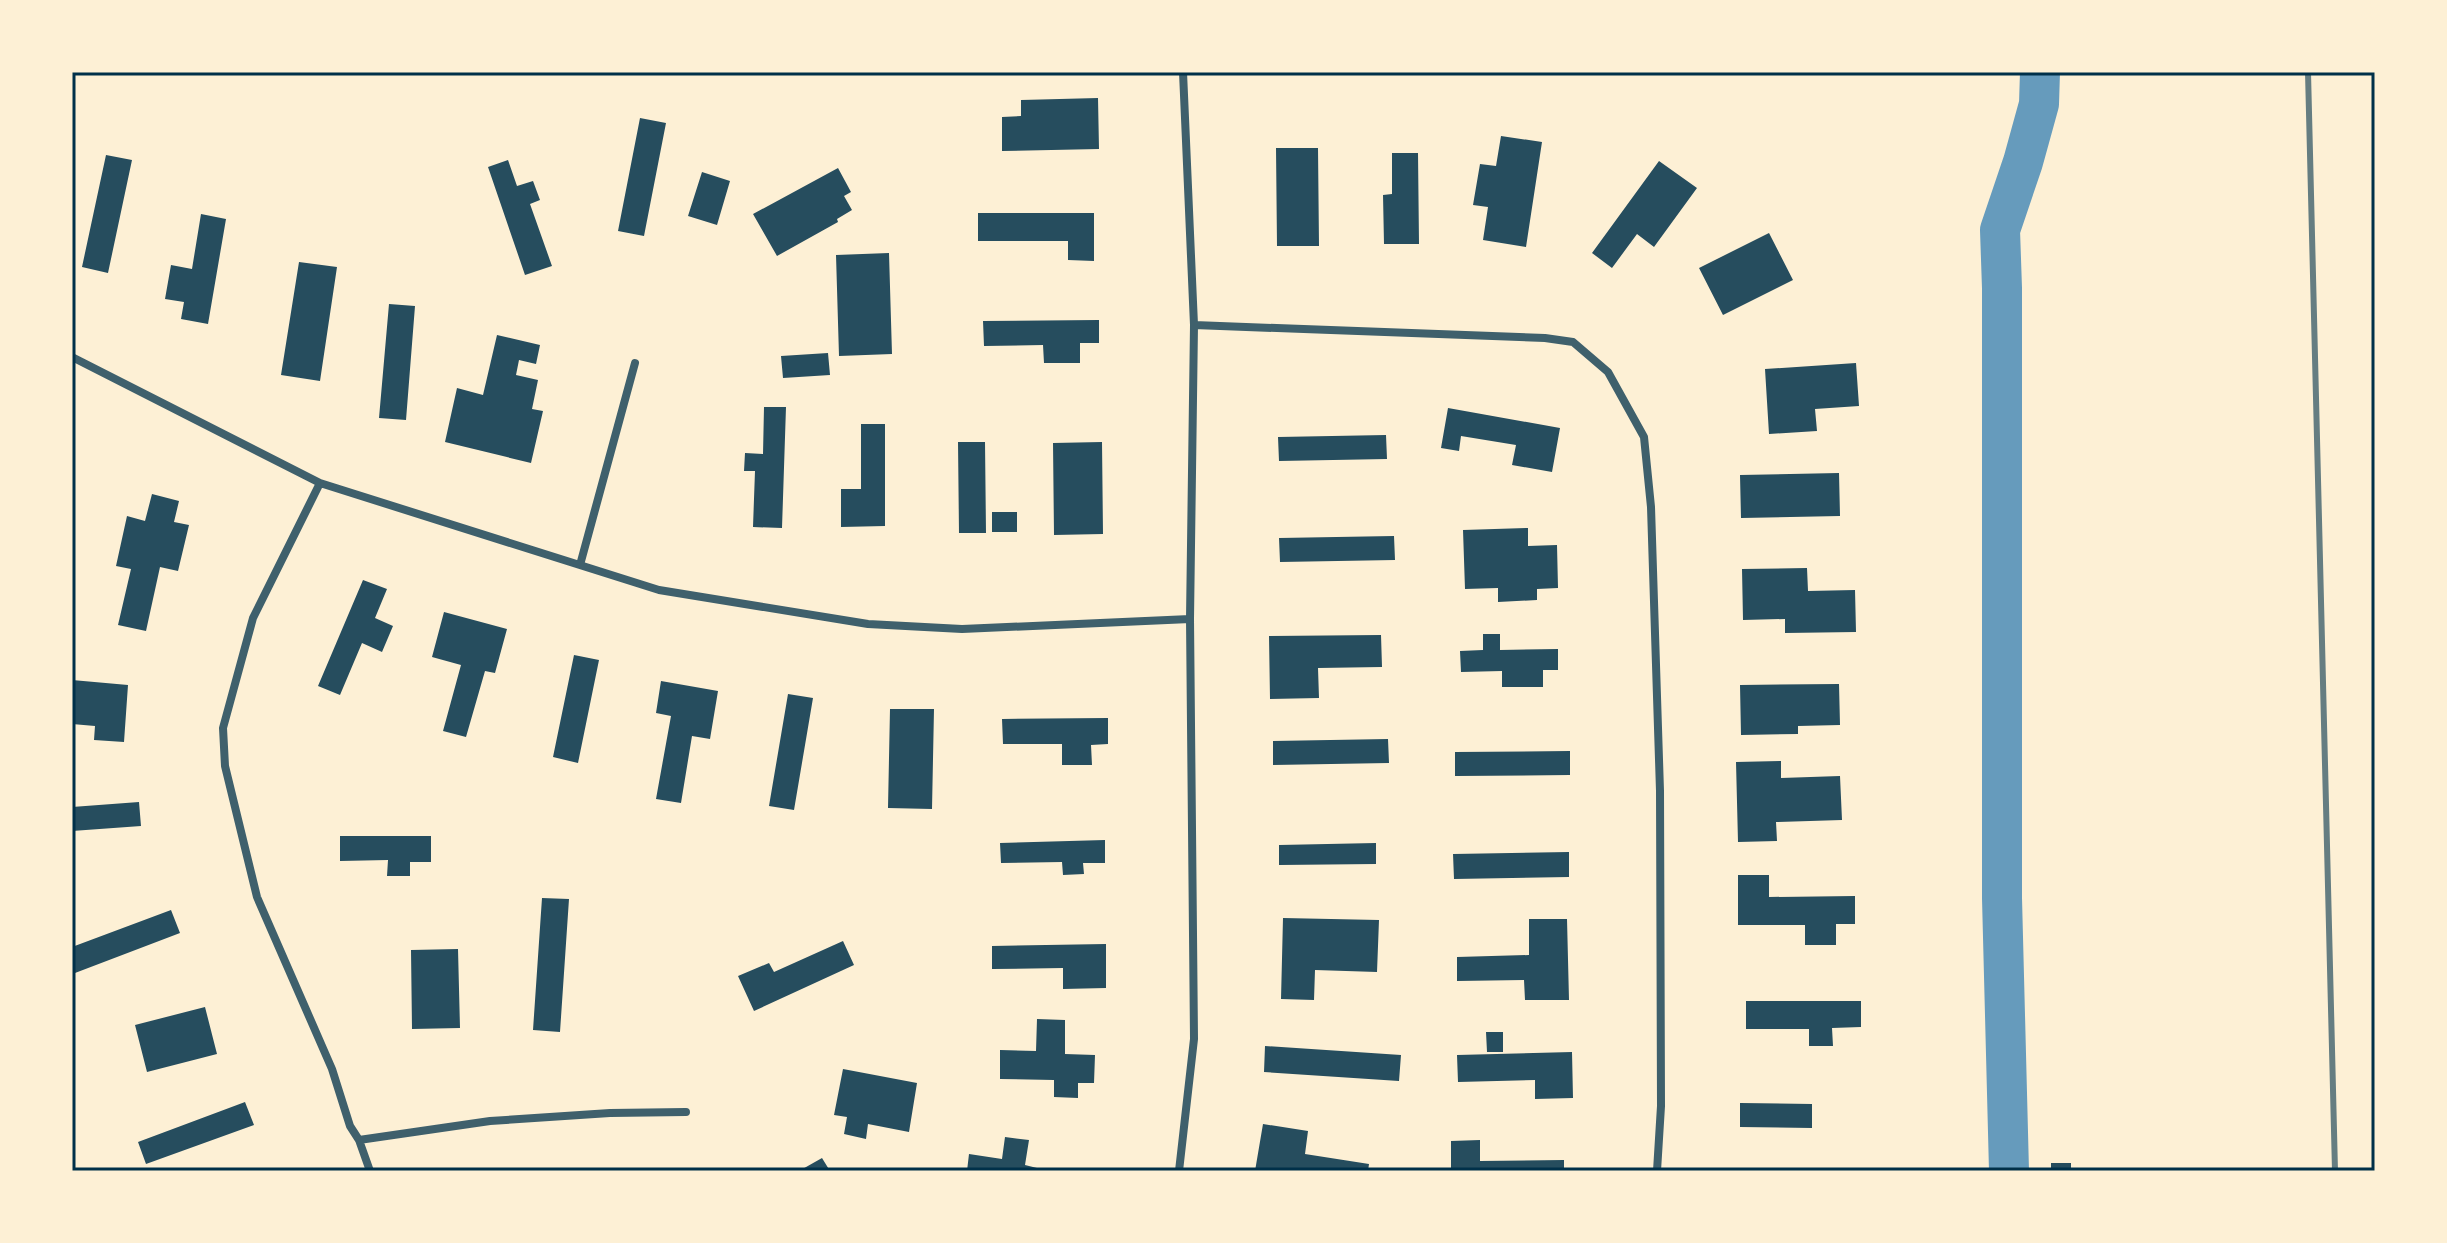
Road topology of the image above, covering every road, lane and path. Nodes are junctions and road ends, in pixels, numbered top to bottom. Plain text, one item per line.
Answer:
1 (1183, 72) edge
2 (1194, 325) junction
3 (72, 357) edge
4 (635, 363) dead end
5 (320, 483) junction
6 (580, 565) junction
7 (1190, 619) junction
8 (686, 1112) dead end
9 (359, 1140) junction
10 (370, 1171) edge
11 (1179, 1171) edge
12 (1657, 1171) edge

1 - 2 street
2 - 7 street
2 - 12 street
3 - 5 street
4 - 6 street
5 - 6 street
5 - 9 street
6 - 7 street
7 - 11 street
8 - 9 street
9 - 10 street

